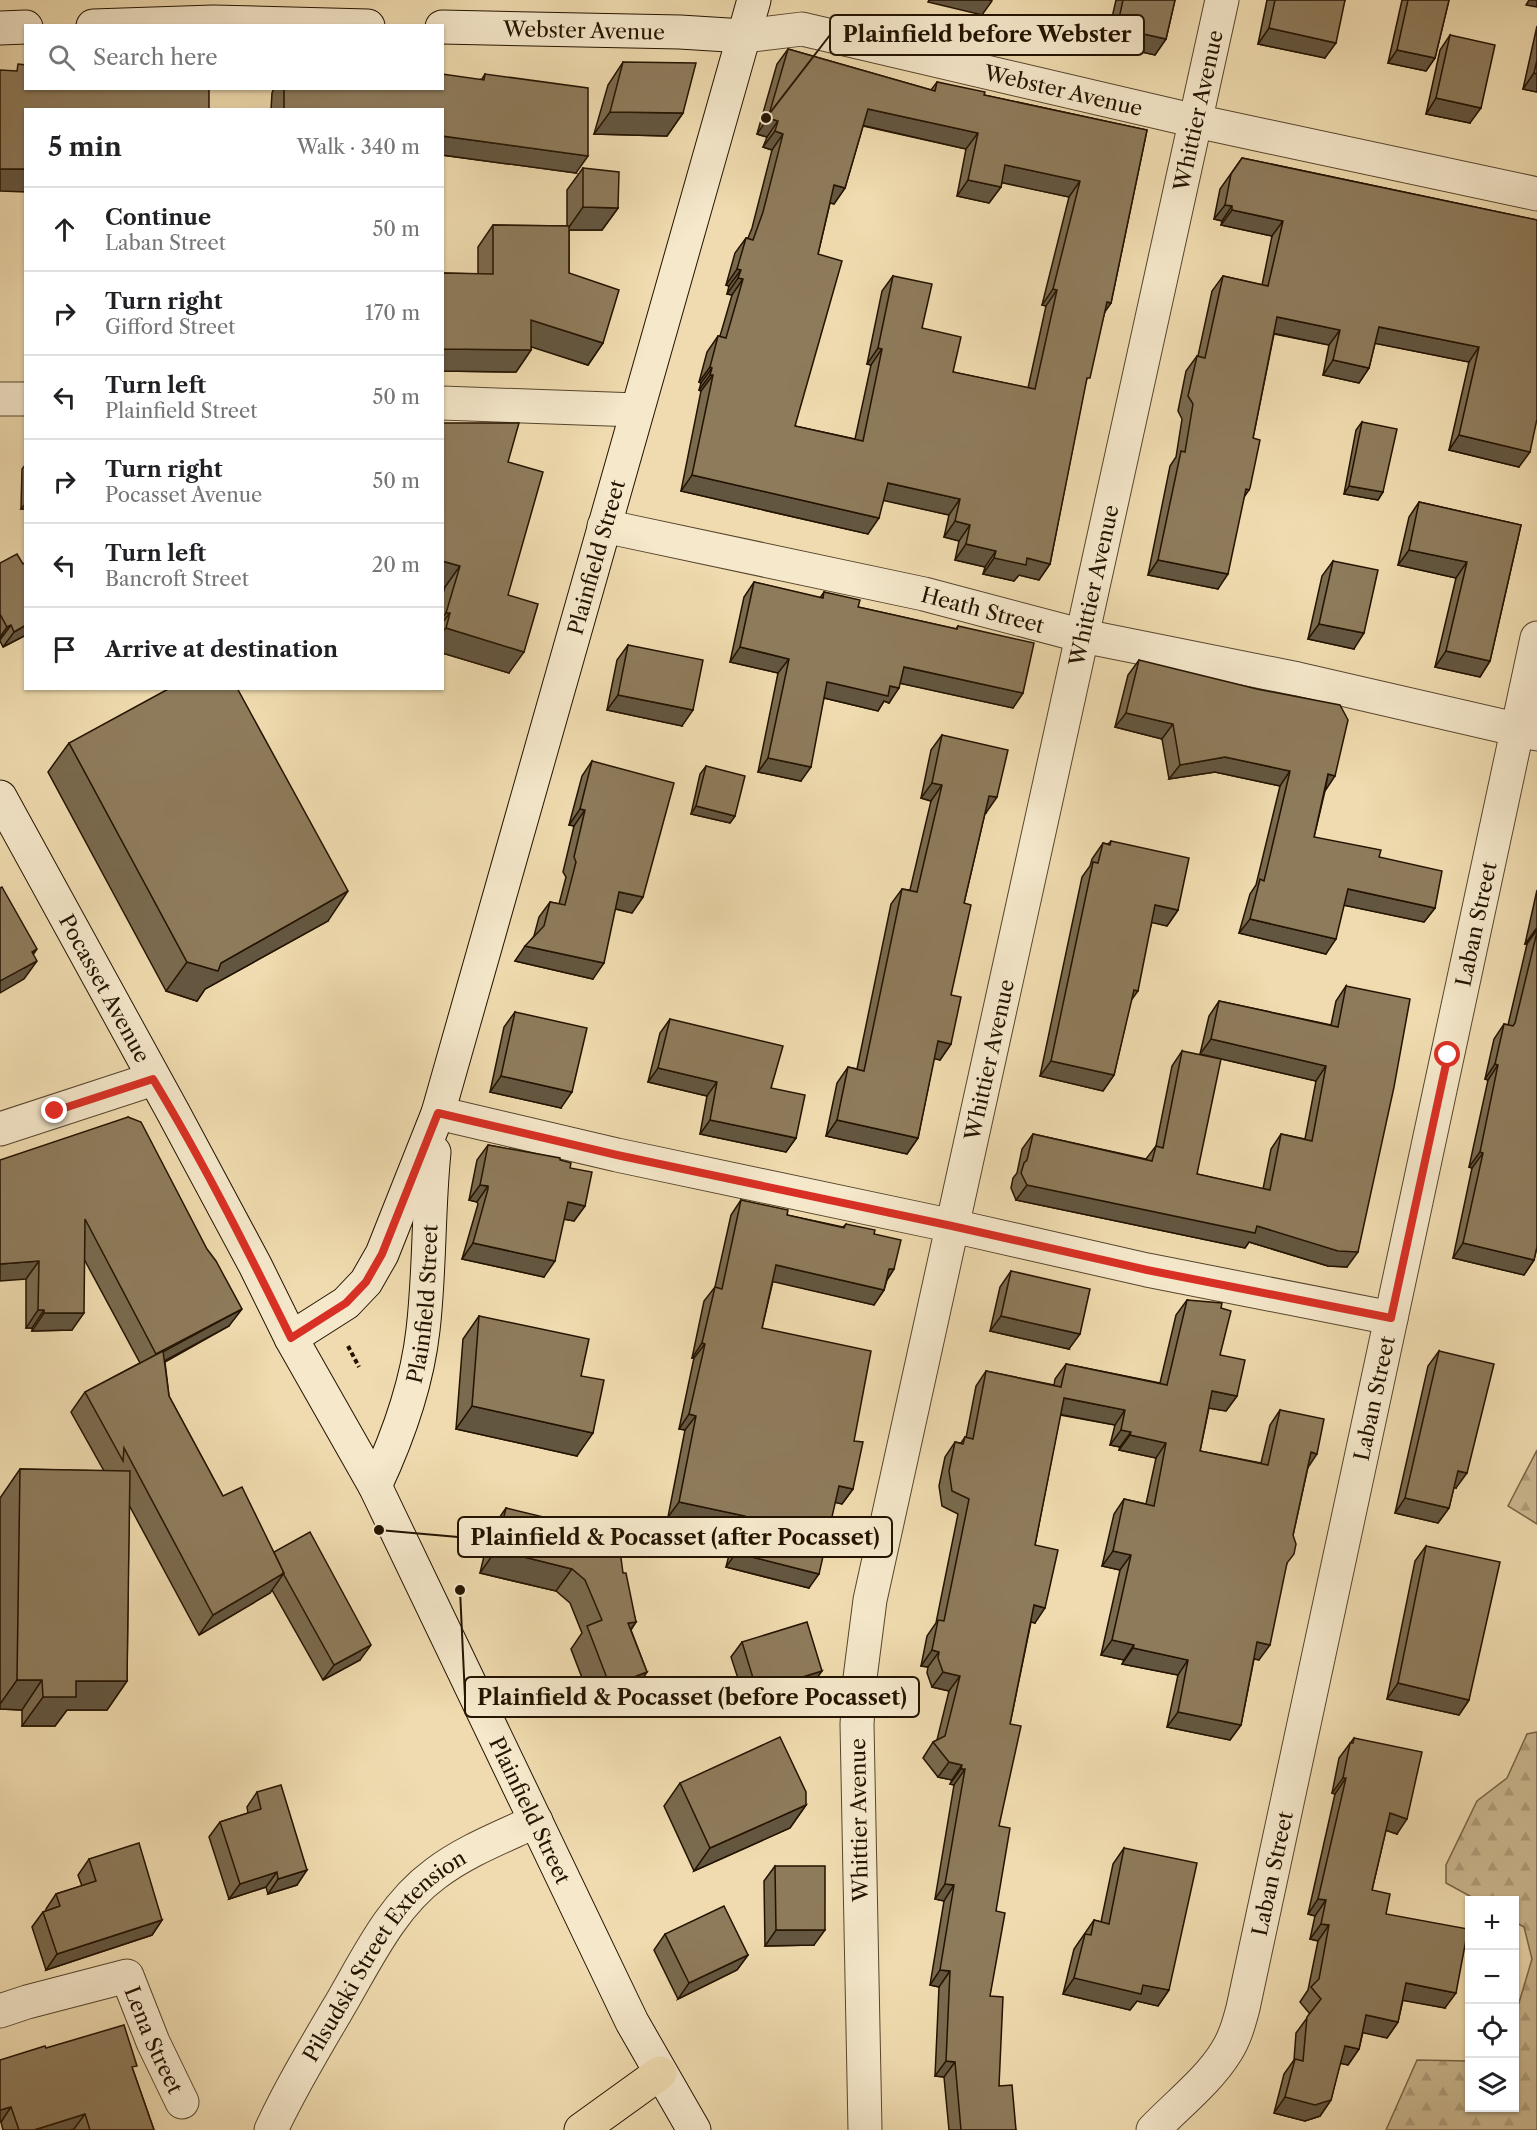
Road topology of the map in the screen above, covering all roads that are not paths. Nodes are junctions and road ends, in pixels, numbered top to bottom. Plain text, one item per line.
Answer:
1 (754, 0) edge
2 (1222, 0) edge
3 (153, 24) edge
4 (290, 24) edge
5 (24, 27) edge
6 (444, 27) edge
7 (0, 28) edge
8 (744, 36) junction
9 (1196, 121) junction
10 (1537, 194) edge
11 (0, 399) edge
12 (24, 399) edge
13 (444, 403) edge
14 (637, 410) junction
15 (604, 526) junction
16 (1083, 636) junction
17 (1537, 638) edge
18 (1527, 731) edge
19 (0, 797) edge
20 (153, 1079) junction
21 (438, 1113) junction
22 (0, 1129) edge
23 (952, 1226) junction
24 (1391, 1318) junction
25 (291, 1338) junction
26 (375, 1486) junction
27 (536, 1821) junction
28 (0, 2011) edge
29 (660, 2073) junction
30 (182, 2102) dead end
31 (271, 2130) edge
32 (581, 2130) edge
33 (694, 2130) edge
34 (865, 2130) edge
35 (1153, 2130) edge

1 - 8 street, Plainfield Street
2 - 9 street, Whittier Avenue
3 - 4 street
5 - 7 street
6 - 8 street, Webster Avenue
8 - 9 street, Webster Avenue
8 - 14 street, Plainfield Street
9 - 10 street, Webster Avenue
9 - 16 street, Whittier Avenue
11 - 12 street
13 - 14 street
14 - 15 street, Plainfield Street
15 - 16 street, Heath Street
15 - 21 street, Plainfield Street
16 - 18 street, Heath Street
16 - 23 street, Whittier Avenue
17 - 18 street, Laban Street
18 - 24 street, Laban Street
19 - 20 street, Pocasset Avenue
20 - 22 street
20 - 25 street, Pocasset Avenue
21 - 23 street
21 - 25 street, Plainfield Street
21 - 26 street, Plainfield Street
23 - 24 street
23 - 34 street, Whittier Avenue
24 - 35 street, Laban Street
25 - 26 street, Plainfield Street
26 - 27 street, Plainfield Street
27 - 29 street, Plainfield Street
27 - 31 street, Pilsudski Street Extension
28 - 30 street, Lena Street
29 - 32 highway
29 - 33 street, Plainfield Street

